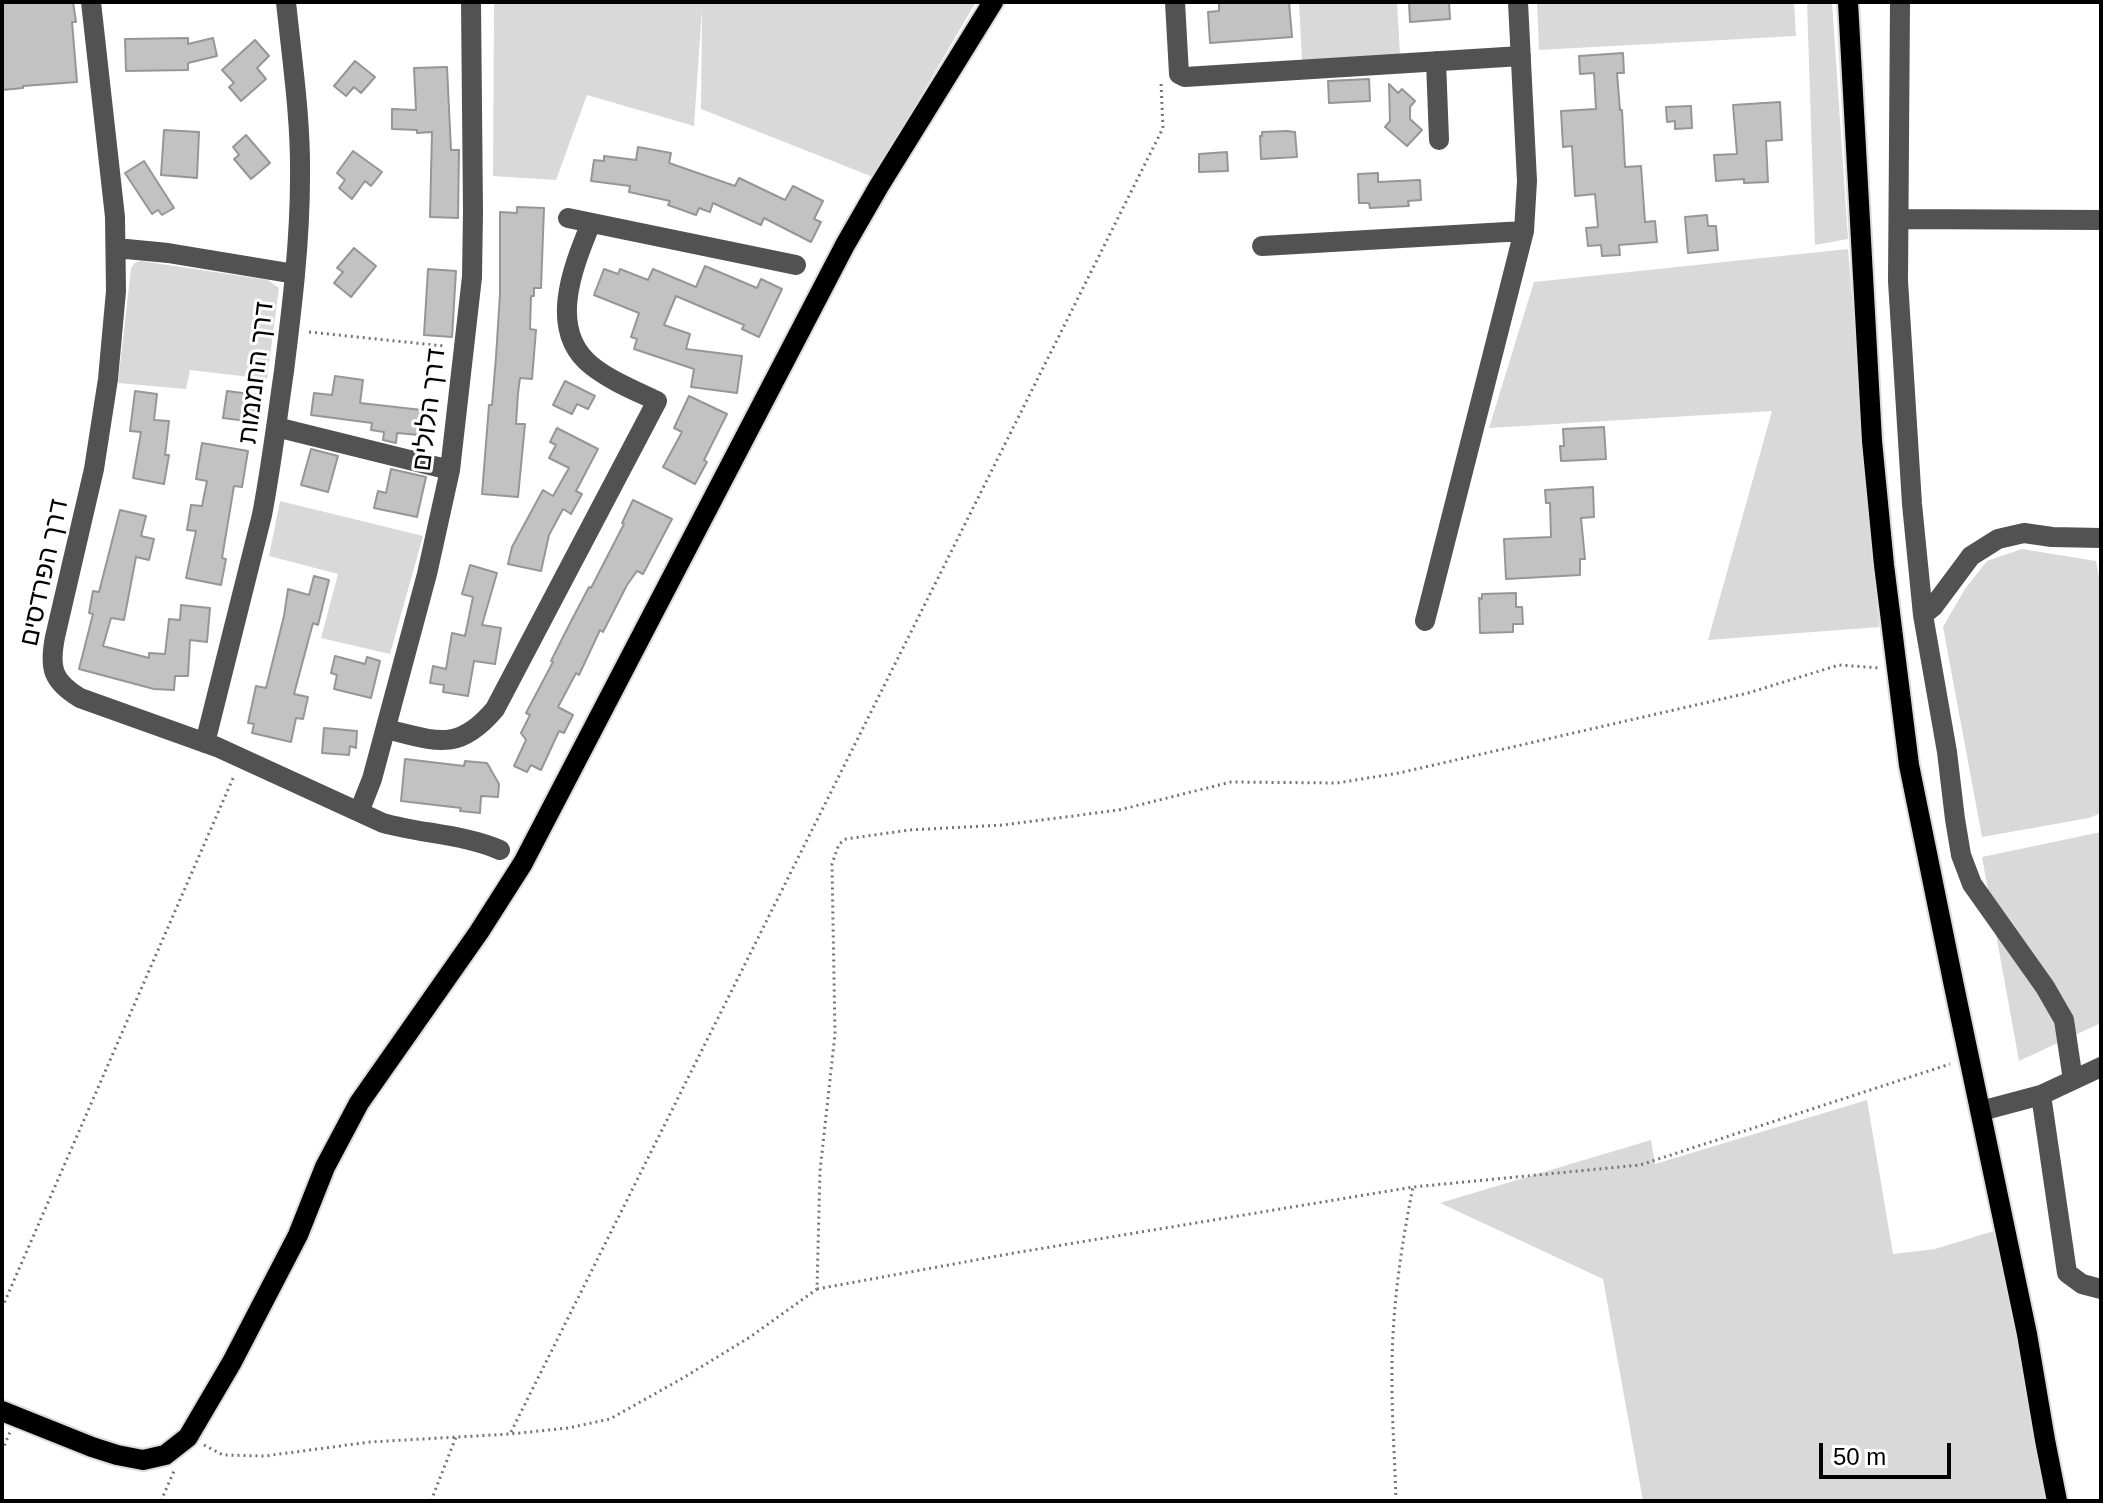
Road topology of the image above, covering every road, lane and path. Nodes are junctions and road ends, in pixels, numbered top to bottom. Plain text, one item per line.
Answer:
1 (91, 2) edge
2 (286, 2) edge
3 (471, 2) edge
4 (993, 2) edge
5 (1175, 2) edge
6 (1518, 2) edge
7 (1848, 2) edge
8 (1900, 2) edge
9 (1521, 56) junction
10 (1436, 61) junction
11 (1161, 81) dead end
12 (1439, 140) dead end
13 (568, 218) dead end
14 (1899, 219) junction
15 (2101, 220) edge
16 (591, 223) junction
17 (1524, 231) junction
18 (1262, 246) dead end
19 (116, 248) junction
20 (796, 265) dead end
21 (295, 274) junction
22 (289, 330) junction
23 (464, 348) junction
24 (276, 427) junction
25 (450, 470) junction
26 (2101, 538) edge
27 (1923, 615) junction
28 (1425, 621) dead end
29 (1896, 669) junction
30 (386, 729) junction
31 (205, 743) junction
32 (242, 758) junction
33 (359, 812) junction
34 (500, 850) dead end
35 (1969, 1058) junction
36 (2101, 1067) edge
37 (2073, 1080) junction
38 (2041, 1095) junction
39 (1981, 1111) junction
40 (1413, 1187) junction
41 (817, 1289) junction
42 (2101, 1289) edge
43 (2, 1308) edge
44 (2, 1411) edge
45 (510, 1434) junction
46 (188, 1437) junction
47 (456, 1437) junction
48 (431, 1501) edge
49 (1396, 1501) edge
50 (2057, 1501) edge

1 - 19 street, דרך הפרדסים
2 - 21 street, דרך החממות
3 - 23 street, דרך הלולים
4 - 46 main road
5 - 10 street
6 - 9 street
7 - 29 main road
8 - 14 street
9 - 10 street
9 - 17 street
10 - 12 street
11 - 45 path
13 - 16 street
14 - 15 street
14 - 27 street
16 - 20 street
16 - 30 street
17 - 18 street
17 - 28 street
19 - 21 street
19 - 31 street, דרך הפרדסים
21 - 22 street, דרך החממות
22 - 23 path
22 - 24 street, דרך החממות
23 - 25 street, דרך הלולים
24 - 25 street
24 - 31 street, דרך החממות
25 - 30 street, דרך הלולים
26 - 27 street
27 - 37 street
29 - 35 main road
29 - 41 path
30 - 33 street, דרך הלולים
31 - 32 street, דרך הפרדסים
32 - 33 street, דרך הפרדסים
32 - 43 path
33 - 34 street, דרך הפרדסים
35 - 39 main road
35 - 40 path
36 - 37 street
37 - 38 street
38 - 39 street
38 - 42 street
39 - 50 main road
40 - 41 path
40 - 49 path
41 - 45 path
44 - 46 main road
45 - 47 path
46 - 47 path
47 - 48 path

